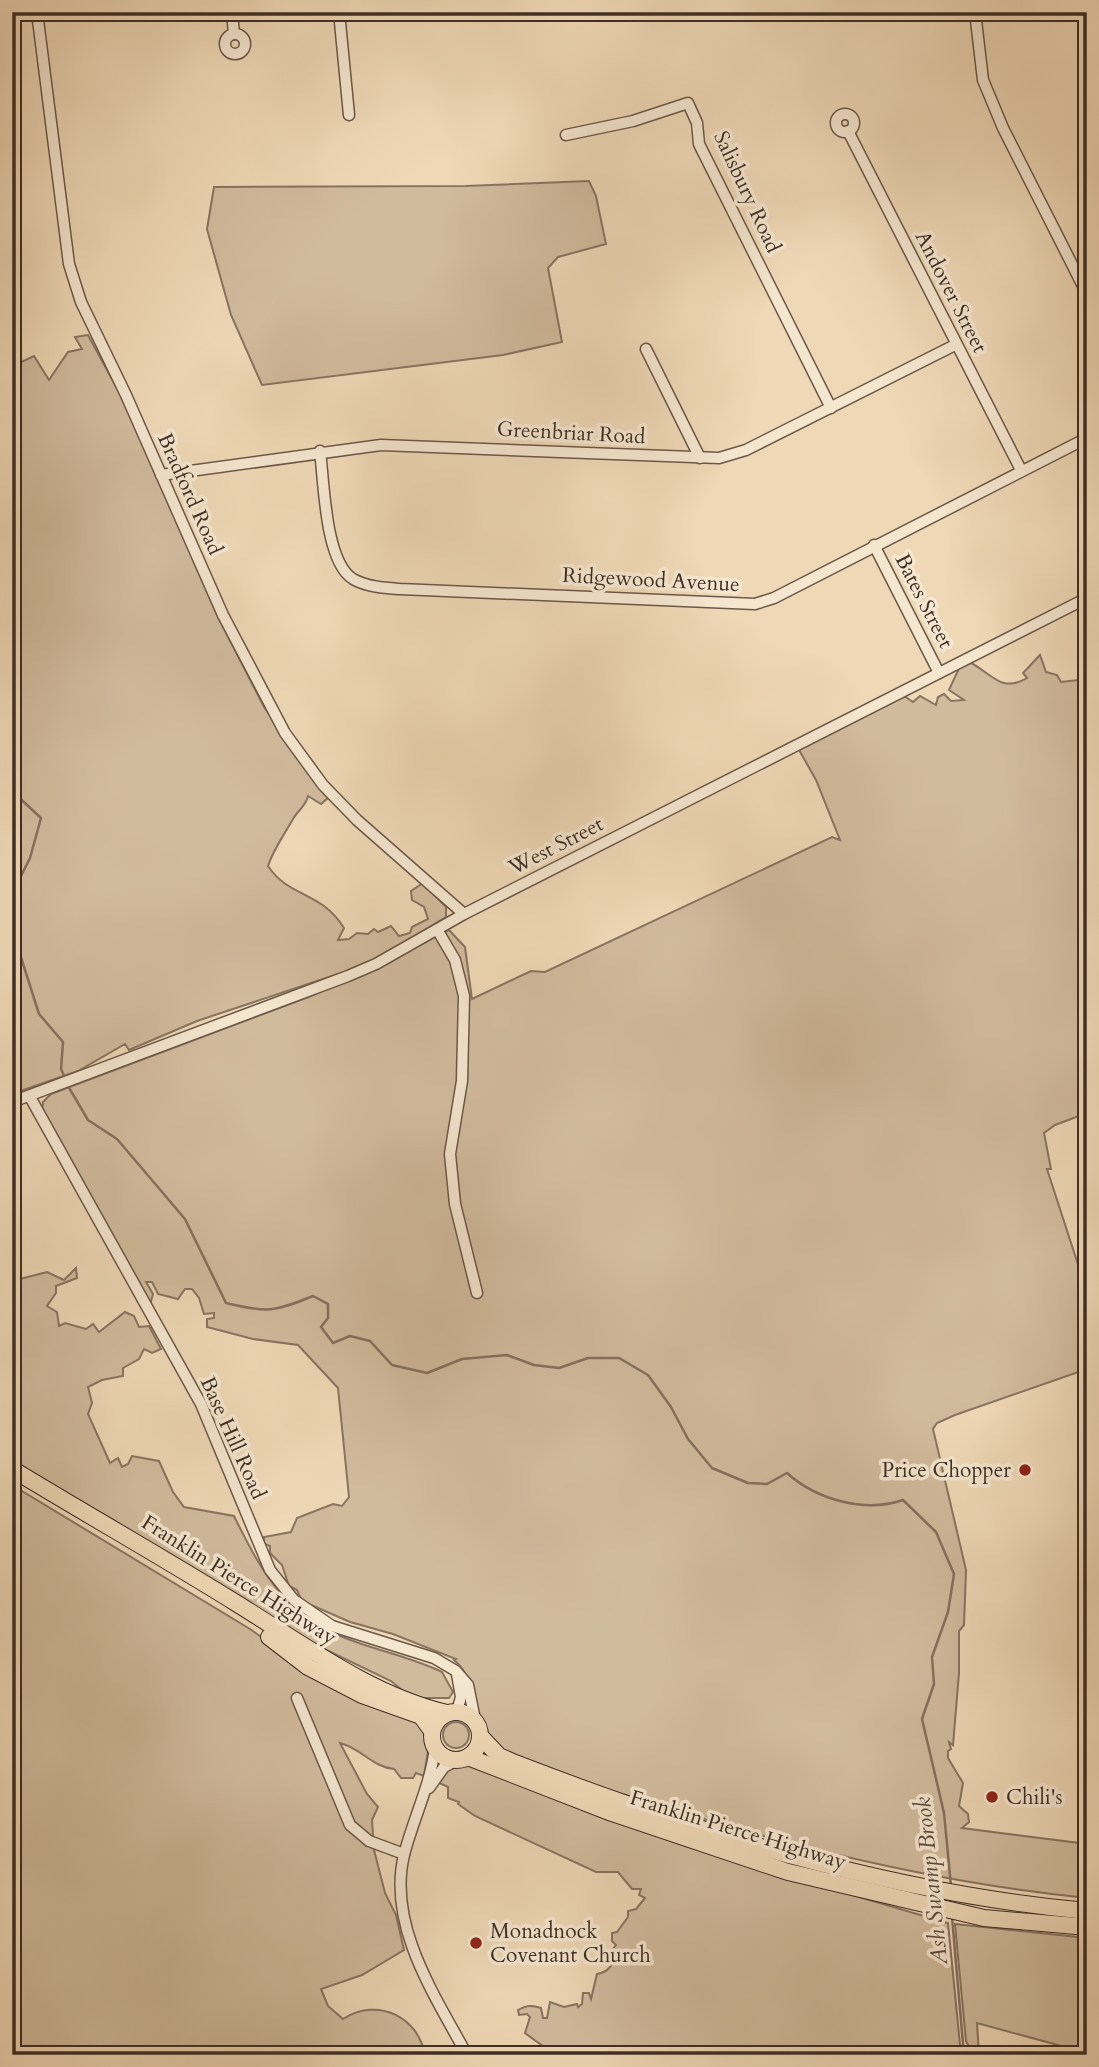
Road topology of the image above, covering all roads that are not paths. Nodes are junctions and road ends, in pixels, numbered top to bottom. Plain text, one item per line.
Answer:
1 (37, 12) edge
2 (232, 12) edge
3 (339, 12) edge
4 (975, 12) edge
5 (234, 34) dead end
6 (349, 115) dead end
7 (848, 131) dead end
8 (566, 135) dead end
9 (1087, 294) edge
10 (955, 345) junction
11 (646, 349) dead end
12 (831, 408) junction
13 (1087, 438) edge
14 (320, 451) junction
15 (700, 458) junction
16 (1021, 470) junction
17 (160, 475) junction
18 (874, 545) junction
19 (1087, 598) edge
20 (939, 673) junction
21 (464, 915) junction
22 (438, 931) junction
23 (30, 1097) junction
24 (12, 1102) edge
25 (477, 1293) dead end
26 (12, 1469) edge
27 (51, 1493) junction
28 (456, 1671) junction
29 (297, 1698) dead end
30 (452, 1712) junction
31 (475, 1720) junction
32 (481, 1737) junction
33 (434, 1739) junction
34 (462, 1759) junction
35 (421, 1800) junction
36 (404, 1854) junction
37 (1086, 1910) edge
38 (1087, 1927) edge
39 (467, 2055) edge

1 - 17 street, Bradford Road
2 - 5 street
3 - 6 street
4 - 9 street
7 - 10 street, Andover Street
8 - 12 street, Salisbury Road
10 - 12 street, Greenbriar Road
10 - 16 street, Andover Street
11 - 15 street
12 - 15 street, Greenbriar Road
13 - 16 street, Ridgewood Avenue
14 - 15 street, Greenbriar Road
14 - 17 street, Greenbriar Road
14 - 18 street, Ridgewood Avenue
16 - 18 street, Ridgewood Avenue
17 - 21 street, Bradford Road
18 - 20 street, Bates Street
19 - 20 street, West Street
20 - 21 street, West Street
21 - 22 street, West Street
22 - 23 street, West Street
22 - 25 street
23 - 24 street, West Street
23 - 28 street, Base Hill Road
26 - 27 highway, Franklin Pierce Highway
27 - 30 highway, Franklin Pierce Highway
27 - 33 highway, Franklin Pierce Highway
28 - 30 street
28 - 31 street
29 - 36 street
30 - 31 highway
30 - 33 highway
31 - 32 highway
32 - 34 highway
32 - 37 highway, Franklin Pierce Highway
33 - 34 highway
33 - 35 street
34 - 35 street
34 - 38 highway, Franklin Pierce Highway
35 - 36 street
36 - 39 street

